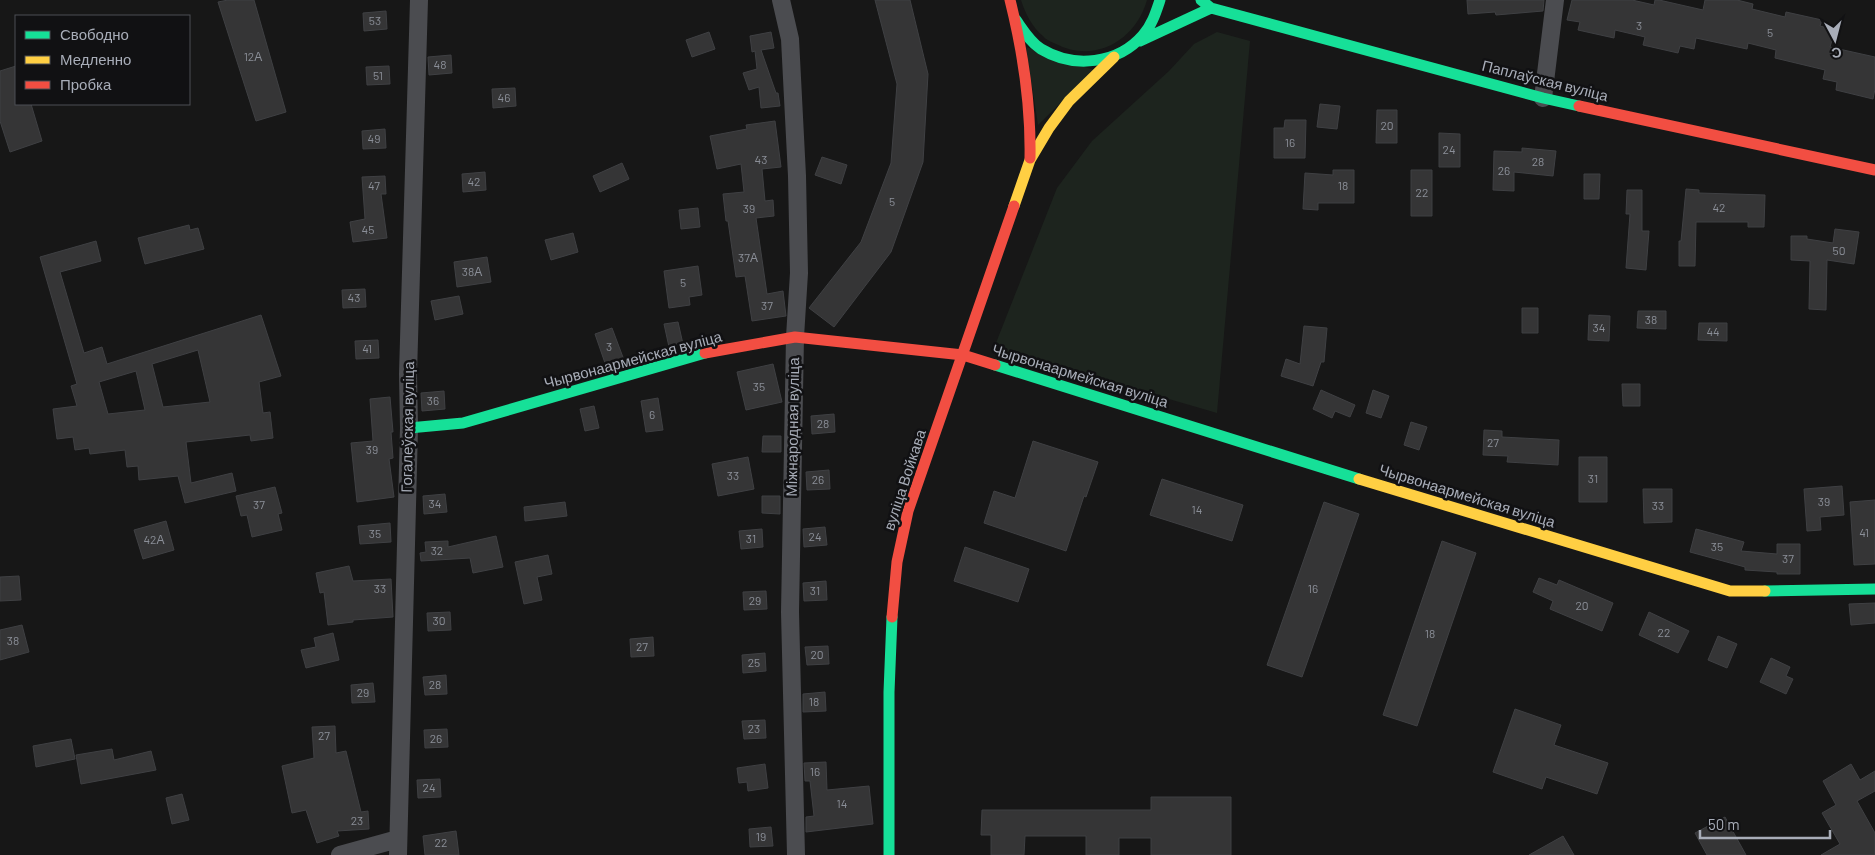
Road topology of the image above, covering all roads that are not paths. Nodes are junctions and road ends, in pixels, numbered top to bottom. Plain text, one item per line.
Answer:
1 (419, 0) edge
2 (781, 0) edge
3 (1010, 0) edge
4 (1160, 0) edge
5 (1201, 0) edge
6 (1555, 0) edge
7 (1211, 8) junction
8 (1016, 20) junction
9 (1139, 41) junction
10 (1114, 57) junction
11 (1543, 98) junction
12 (1030, 160) junction
13 (1875, 170) edge
14 (795, 338) junction
15 (963, 355) junction
16 (409, 428) junction
17 (1875, 590) edge
18 (398, 847) edge
19 (340, 855) edge
20 (796, 855) edge
21 (889, 855) edge

1 - 16 street, Гогалеўская вуліца
2 - 14 street, Міжнародная вуліца
3 - 8 street, вуліца Войкава
4 - 9 street, вуліца Войкава
5 - 7 street, Паплаўская вуліца
6 - 11 street
7 - 9 street
7 - 11 street, Паплаўская вуліца
8 - 10 street, вуліца Войкава
8 - 12 street, вуліца Войкава
9 - 10 street, вуліца Войкава
10 - 12 street, вуліца Войкава
11 - 13 street, Паплаўская вуліца
12 - 15 street, вуліца Войкава
14 - 15 street, Чырвонаармейская вуліца
14 - 16 street, Чырвонаармейская вуліца
14 - 20 street, Міжнародная вуліца
15 - 17 street, Чырвонаармейская вуліца
15 - 21 street, вуліца Войкава
16 - 18 street, Гогалеўская вуліца
18 - 19 street

